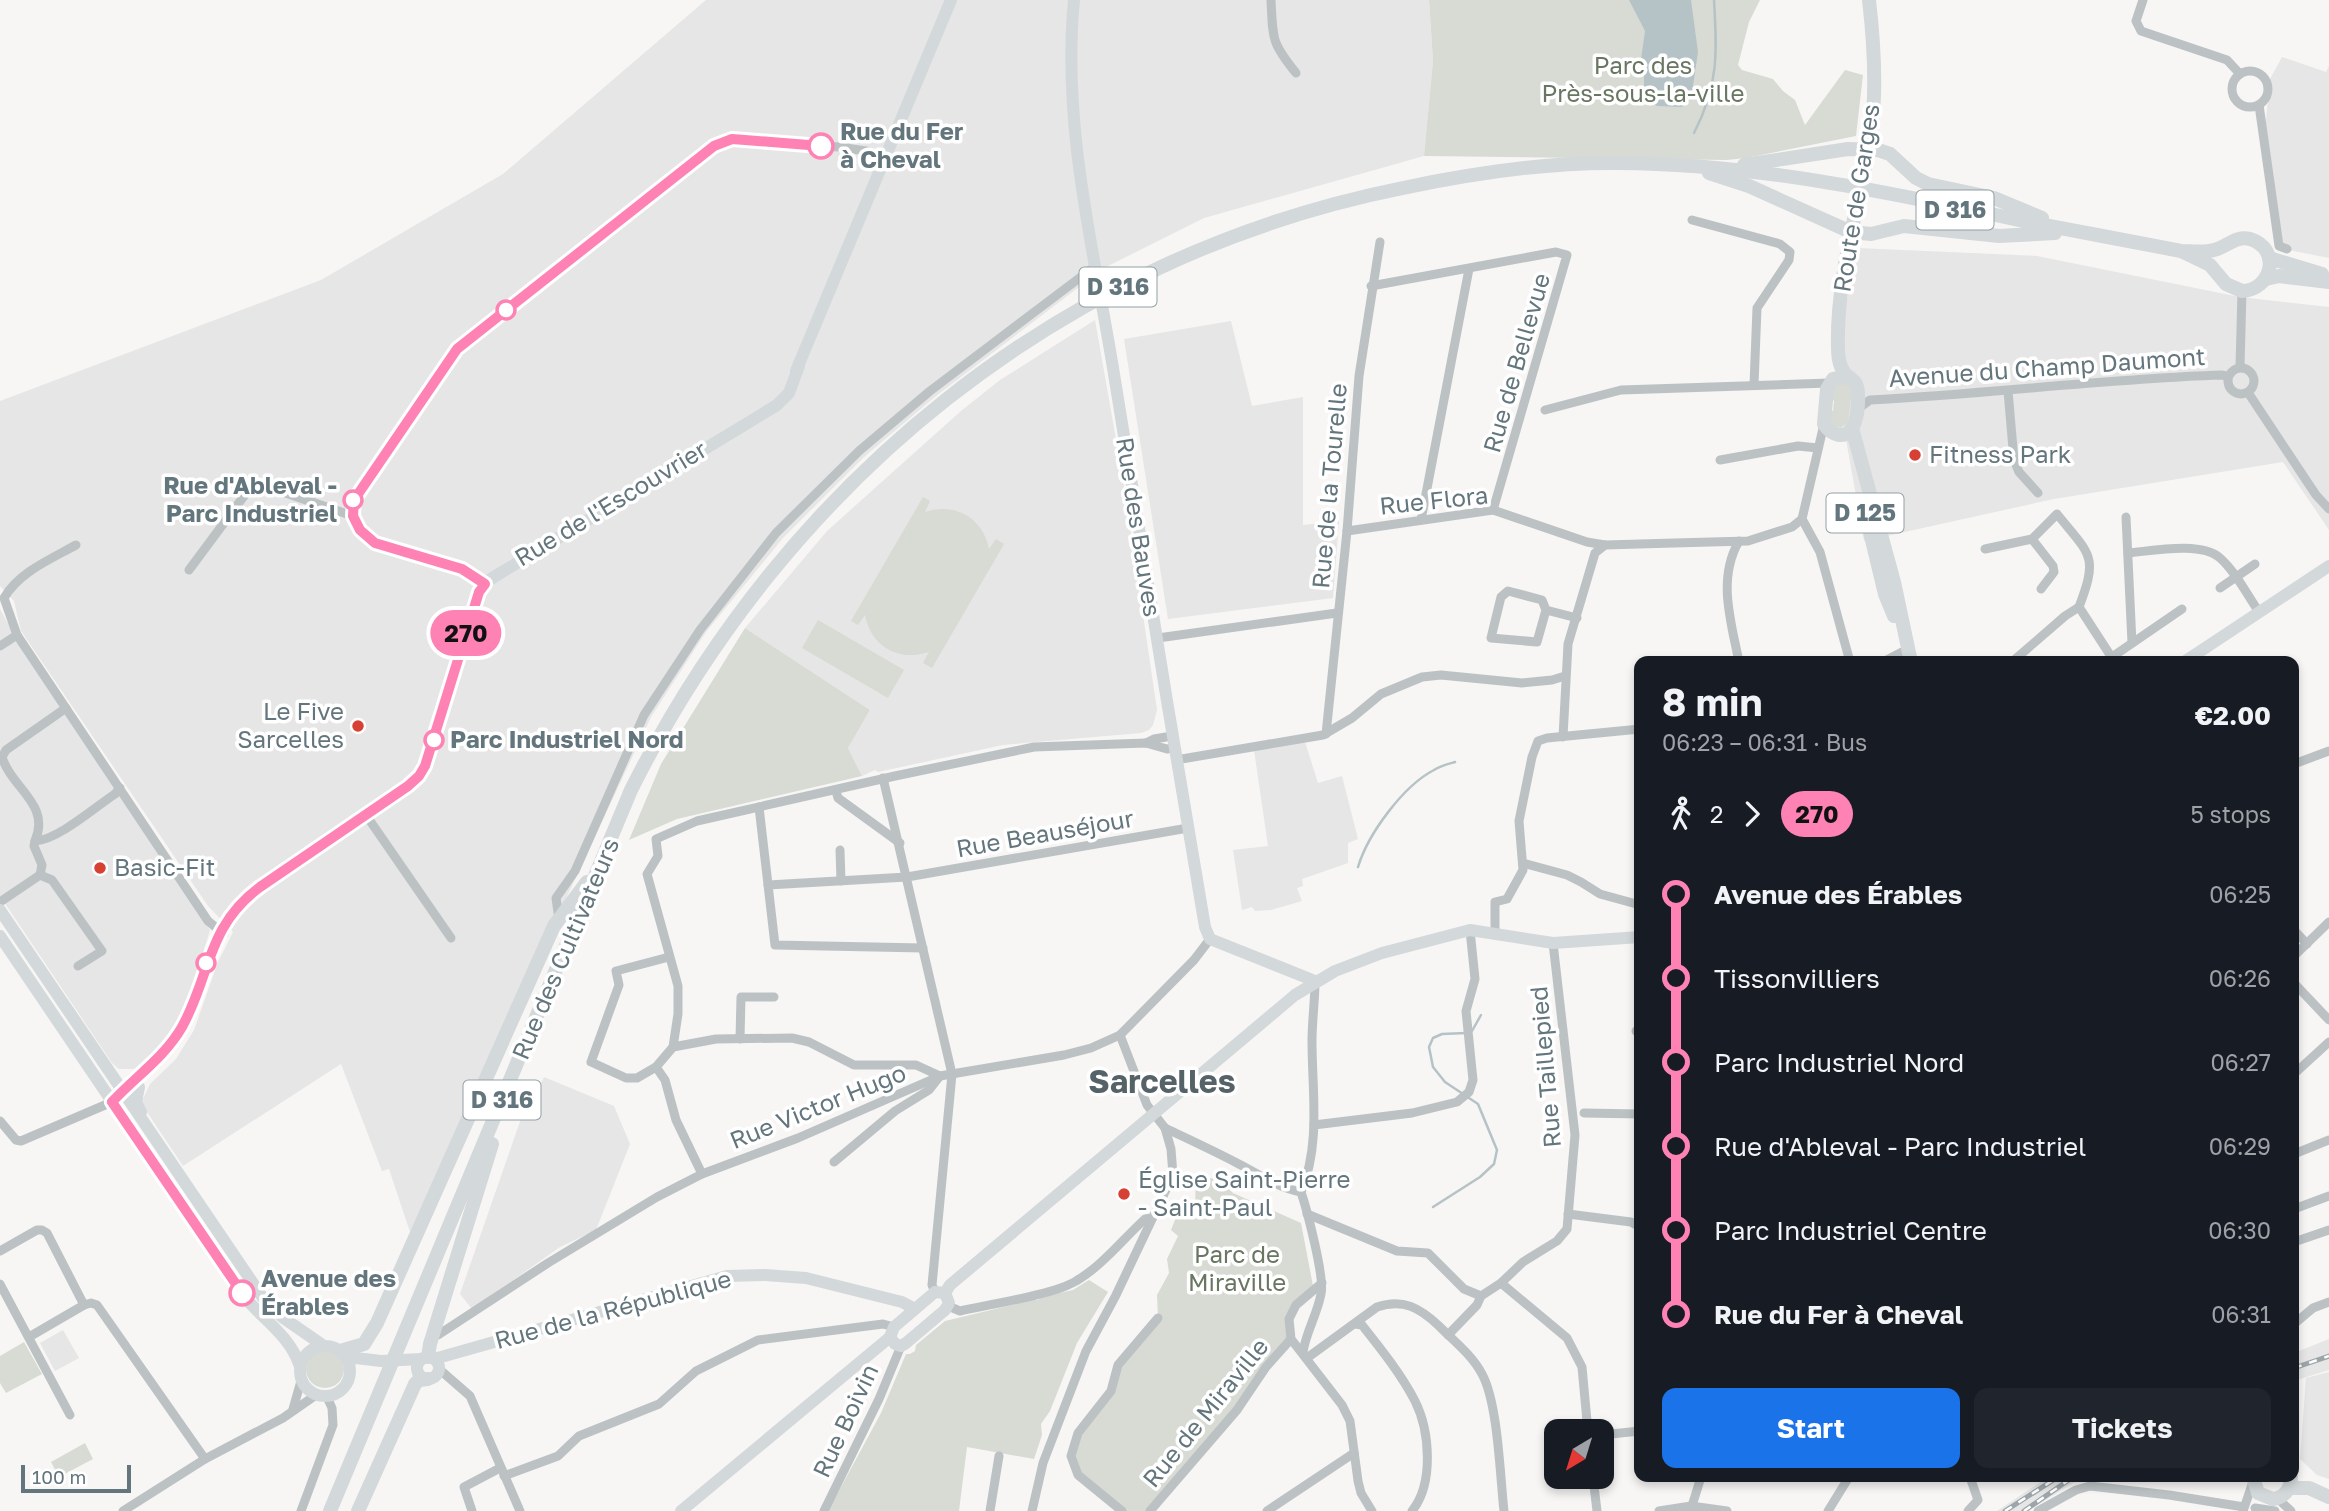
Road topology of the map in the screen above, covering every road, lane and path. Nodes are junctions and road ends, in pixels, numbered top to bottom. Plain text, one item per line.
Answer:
1 (951, 0) edge
2 (1074, 0) edge
3 (1271, 0) edge
4 (1869, 0) edge
5 (2143, 0) edge
6 (1296, 73) dead end
7 (2240, 74) junction
8 (2259, 105) junction
9 (1868, 149) junction
10 (885, 158) junction
11 (1729, 168) junction
12 (1709, 173) junction
13 (1840, 187) junction
14 (1692, 220) dead end
15 (1851, 232) junction
16 (2095, 234) junction
17 (1380, 242) dead end
18 (2225, 246) junction
19 (2287, 249) dead end
20 (2181, 251) junction
21 (2269, 258) junction
22 (1094, 267) junction
23 (1469, 269) junction
24 (2219, 275) junction
25 (2329, 276) edge
26 (2266, 279) junction
27 (2329, 282) edge
28 (1371, 286) junction
29 (2242, 291) junction
30 (2241, 367) junction
31 (2227, 376) junction
32 (1832, 382) junction
33 (1754, 385) junction
34 (1858, 389) junction
35 (2008, 391) junction
36 (2249, 394) junction
37 (1870, 400) junction
38 (1545, 410) dead end
39 (1856, 410) junction
40 (1837, 430) junction
41 (1819, 446) junction
42 (1720, 460) dead end
43 (2038, 493) dead end
44 (2329, 509) edge
45 (1493, 510) junction
46 (353, 516) junction
47 (2126, 517) dead end
48 (1421, 520) junction
49 (1804, 522) junction
50 (1347, 531) junction
51 (2032, 539) junction
52 (1739, 541) junction
53 (76, 545) dead end
54 (1605, 545) junction
55 (1985, 549) dead end
56 (2128, 553) junction
57 (2255, 564) dead end
58 (2329, 566) edge
59 (189, 570) dead end
60 (2236, 578) junction
61 (485, 584) junction
62 (2220, 588) dead end
63 (2040, 589) dead end
64 (2, 596) edge
65 (2079, 607) junction
66 (2182, 609) dead end
67 (1546, 610) junction
68 (2259, 612) junction
69 (1338, 613) junction
70 (1577, 618) junction
71 (17, 635) junction
72 (1158, 638) junction
73 (2132, 643) junction
74 (0, 646) edge
75 (1738, 656) edge
76 (1849, 656) edge
77 (1904, 656) edge
78 (2019, 656) edge
79 (2111, 656) edge
80 (2117, 656) edge
81 (2192, 656) edge
82 (1565, 676) junction
83 (66, 708) junction
84 (1634, 730) edge
85 (1326, 734) junction
86 (1563, 737) junction
87 (1174, 748) junction
88 (2329, 751) edge
89 (2299, 762) edge
90 (883, 778) junction
91 (120, 788) junction
92 (836, 791) junction
93 (759, 807) junction
94 (366, 815) junction
95 (618, 826) junction
96 (1188, 828) junction
97 (35, 841) junction
98 (900, 843) junction
99 (840, 850) dead end
100 (1523, 863) junction
101 (40, 875) junction
102 (907, 877) junction
103 (841, 881) junction
104 (768, 885) junction
105 (0, 902) edge
106 (1634, 903) edge
107 (0, 910) edge
108 (559, 919) junction
109 (2329, 922) edge
110 (576, 926) junction
111 (225, 929) junction
112 (1470, 930) junction
113 (1495, 933) junction
114 (0, 936) edge
115 (2299, 936) edge
116 (1634, 937) edge
117 (451, 938) dead end
118 (1210, 939) junction
119 (1553, 943) junction
120 (2306, 944) junction
121 (923, 947) junction
122 (2299, 951) edge
123 (669, 957) junction
124 (78, 966) dead end
125 (1315, 981) junction
126 (2299, 987) edge
127 (774, 997) dead end
128 (2329, 1020) edge
129 (1120, 1035) junction
130 (740, 1039) junction
131 (2329, 1042) edge
132 (673, 1047) junction
133 (656, 1067) junction
134 (2299, 1069) edge
135 (952, 1074) junction
136 (940, 1076) junction
137 (139, 1087) junction
138 (119, 1097) junction
139 (1584, 1113) dead end
140 (1152, 1114) junction
141 (1634, 1114) edge
142 (0, 1121) edge
143 (1314, 1125) junction
144 (1165, 1128) junction
145 (1183, 1137) junction
146 (2329, 1140) edge
147 (155, 1141) junction
148 (1171, 1149) junction
149 (2299, 1152) edge
150 (834, 1162) dead end
151 (702, 1174) junction
152 (1301, 1192) junction
153 (2329, 1196) edge
154 (2299, 1207) edge
155 (1307, 1214) junction
156 (1568, 1214) junction
157 (1148, 1218) junction
158 (1634, 1223) edge
159 (2329, 1230) edge
160 (2299, 1240) edge
161 (0, 1251) edge
162 (1322, 1283) junction
163 (1501, 1283) junction
164 (0, 1284) edge
165 (1480, 1296) junction
166 (943, 1297) junction
167 (2329, 1302) edge
168 (84, 1305) junction
169 (915, 1309) junction
170 (1158, 1318) dead end
171 (2299, 1320) edge
172 (1355, 1324) junction
173 (892, 1332) junction
174 (438, 1335) dead end
175 (1448, 1335) junction
176 (29, 1337) junction
177 (321, 1344) junction
178 (901, 1346) junction
179 (1300, 1349) junction
180 (343, 1354) junction
181 (375, 1361) junction
182 (299, 1364) junction
183 (432, 1366) junction
184 (350, 1375) junction
185 (301, 1381) junction
186 (322, 1396) junction
187 (292, 1411) junction
188 (70, 1415) dead end
189 (1587, 1419) edge
190 (1634, 1432) edge
191 (1614, 1434) edge
192 (1354, 1452) junction
193 (999, 1457) dead end
194 (205, 1459) junction
195 (502, 1472) junction
196 (1699, 1482) edge
197 (1844, 1482) edge
198 (1972, 1482) edge
199 (2252, 1482) edge
200 (2254, 1482) edge
201 (2289, 1482) edge
202 (2296, 1482) edge
203 (2299, 1482) edge
204 (2329, 1488) edge
205 (1594, 1489) edge
206 (2329, 1497) edge
207 (2267, 1503) edge
208 (1691, 1508) edge
209 (2243, 1509) edge
210 (122, 1511) edge
211 (301, 1511) edge
212 (330, 1511) edge
213 (358, 1511) edge
214 (471, 1511) edge
215 (520, 1511) edge
216 (681, 1511) edge
217 (824, 1511) edge
218 (990, 1511) edge
219 (1032, 1511) edge
220 (1122, 1511) edge
221 (1150, 1511) edge
222 (1267, 1511) edge
223 (1372, 1511) edge
224 (1412, 1511) edge
225 (1504, 1511) edge
226 (1597, 1511) edge
227 (1659, 1511) edge
228 (1727, 1511) edge
229 (1828, 1511) edge
230 (1968, 1511) edge
231 (2038, 1511) edge
232 (2291, 1511) edge

1 - 10 main road, Rue de l'Escouvrier
2 - 22 main road, Rue des Bauves
3 - 6 street
4 - 9 main road, Route de Garges
5 - 7 street
7 - 8 street
7 - 8 street
8 - 19 street
9 - 11 main road
9 - 15 main road, Route de Garges
9 - 16 main road
10 - 46 street
10 - 61 main road, Rue de l'Escouvrier
11 - 13 main road, Rue des Cultivateurs / D 316
11 - 95 main road, Rue des Cultivateurs / D 316
12 - 13 main road, Rue des Cultivateurs / D 316
12 - 15 main road
12 - 95 main road, Rue des Cultivateurs / D 316
13 - 16 main road, Rue des Cultivateurs / D 316
14 - 33 street
15 - 16 main road
15 - 32 main road, Route de Garges
16 - 20 main road, D 316
17 - 28 street, Rue de la Tourelle
18 - 20 main road, D 316
18 - 21 main road
18 - 24 main road
20 - 24 main road, D 316
21 - 25 main road
21 - 26 main road
22 - 72 main road, Rue des Bauves
22 - 108 street
23 - 28 street, Rue de Bellevue
23 - 45 street, Rue de Bellevue
23 - 48 street
24 - 29 main road
26 - 27 main road
26 - 29 main road
28 - 50 street, Rue de la Tourelle
29 - 30 street
30 - 31 street
30 - 36 street
31 - 35 street, Avenue du Champ Daumont
31 - 36 street
32 - 33 street
32 - 34 main road
32 - 40 main road
33 - 38 street
34 - 37 street, Avenue du Champ Daumont
34 - 39 main road
35 - 37 street, Avenue du Champ Daumont
35 - 43 street
36 - 44 street
37 - 39 street, Avenue du Champ Daumont
39 - 40 main road
40 - 41 street
40 - 77 main road, D 125
41 - 42 street
41 - 49 street
45 - 48 street, Rue Flora
45 - 54 street, Rue Flora
46 - 59 street
46 - 61 street
47 - 56 street
48 - 50 street, Rue Flora
49 - 52 street, Rue Flora
49 - 76 street
50 - 69 street, Rue de la Tourelle
51 - 55 street
51 - 63 street
51 - 65 street
52 - 54 street, Rue Flora
52 - 75 street
53 - 64 street
54 - 70 street
56 - 60 street
56 - 73 street
57 - 60 street
58 - 68 main road
60 - 62 street
60 - 68 street
61 - 94 main road
64 - 71 street
65 - 78 street
65 - 79 street
66 - 73 street
67 - 67 street
67 - 70 street
68 - 81 main road
69 - 72 street
69 - 85 street, Rue de la Tourelle
70 - 82 street
71 - 74 street
71 - 83 street
72 - 87 main road, Rue des Bauves
73 - 80 street
82 - 85 street
82 - 86 street
83 - 91 street
83 - 97 street
84 - 86 street
85 - 87 street
86 - 100 street
87 - 90 street
87 - 96 main road, Rue des Bauves
88 - 89 street
90 - 92 street
90 - 98 street
91 - 97 street
91 - 111 street
92 - 93 street
92 - 98 street
93 - 104 street
93 - 123 street
94 - 111 main road
94 - 117 street
95 - 108 main road
95 - 110 main road, Rue des Cultivateurs / D 316
96 - 102 street, Rue Beauséjour
96 - 118 main road, Rue des Bauves
97 - 101 street
98 - 102 street
99 - 103 street
100 - 106 street
100 - 113 street
101 - 105 street
101 - 124 street
102 - 103 street, Rue Beauséjour
102 - 121 street
103 - 104 street, Rue Beauséjour
104 - 121 street
107 - 138 main road
108 - 180 main road
109 - 120 street
110 - 183 main road
110 - 212 main road, Rue des Cultivateurs / D 316
111 - 137 main road
111 - 138 main road
112 - 113 main road
112 - 125 main road
112 - 143 street
113 - 119 main road
114 - 138 main road
115 - 120 street
116 - 119 main road
118 - 125 main road
118 - 129 street, Rue Victor Hugo
119 - 156 street, Rue Taillepied
120 - 122 street
121 - 135 street
123 - 132 street
123 - 133 street
125 - 140 main road
125 - 143 street
126 - 128 street
127 - 130 street
129 - 135 street, Rue Victor Hugo
129 - 140 street
130 - 132 street
130 - 136 street
131 - 134 street
132 - 133 street
133 - 151 street
135 - 136 street, Rue Victor Hugo
135 - 166 street
136 - 150 street
136 - 151 street, Rue Victor Hugo
137 - 138 main road
137 - 147 main road
138 - 142 street
138 - 147 main road
138 - 182 main road
139 - 141 street
140 - 144 street
140 - 166 main road
143 - 152 street
144 - 145 street
144 - 148 street
145 - 148 street
145 - 152 street
146 - 149 street
147 - 177 main road
148 - 157 street
151 - 174 street, Rue Victor Hugo
152 - 155 street, Rue de Miraville
153 - 154 street
155 - 162 street, Rue de Miraville
155 - 165 street
156 - 158 street
156 - 163 street, Rue Taillepied
157 - 166 street
157 - 219 street
159 - 160 street
161 - 168 street
162 - 179 street, Rue de Miraville
162 - 179 street, Rue de Miraville
163 - 165 street, Rue Taillepied
163 - 189 street
164 - 176 street
165 - 175 street
166 - 169 main road
166 - 178 main road
167 - 171 street
168 - 176 street
168 - 194 street
169 - 173 main road
169 - 183 main road, Rue de la République
170 - 220 street
172 - 175 street
172 - 179 street
172 - 224 street
173 - 178 main road
173 - 195 street
173 - 216 main road
175 - 225 street
176 - 188 street
177 - 180 main road
177 - 182 main road
178 - 217 street, Rue Boivin
179 - 192 street, Rue de Miraville
179 - 221 street, Rue de Miraville
180 - 181 main road
180 - 184 main road
181 - 183 main road
181 - 184 main road
182 - 185 main road
183 - 195 street
183 - 213 main road
184 - 186 main road
185 - 186 main road
185 - 187 street
186 - 187 street
186 - 211 street
187 - 194 street
190 - 191 street
192 - 222 street
192 - 223 street, Rue de Miraville
193 - 218 street
194 - 210 street
195 - 214 street
195 - 215 street
196 - 208 street
197 - 229 street
198 - 230 street
199 - 209 street
200 - 207 main road
201 - 207 main road
202 - 206 main road
203 - 204 main road
205 - 226 street
207 - 209 street
207 - 232 street
208 - 227 street
208 - 228 street
209 - 231 street

